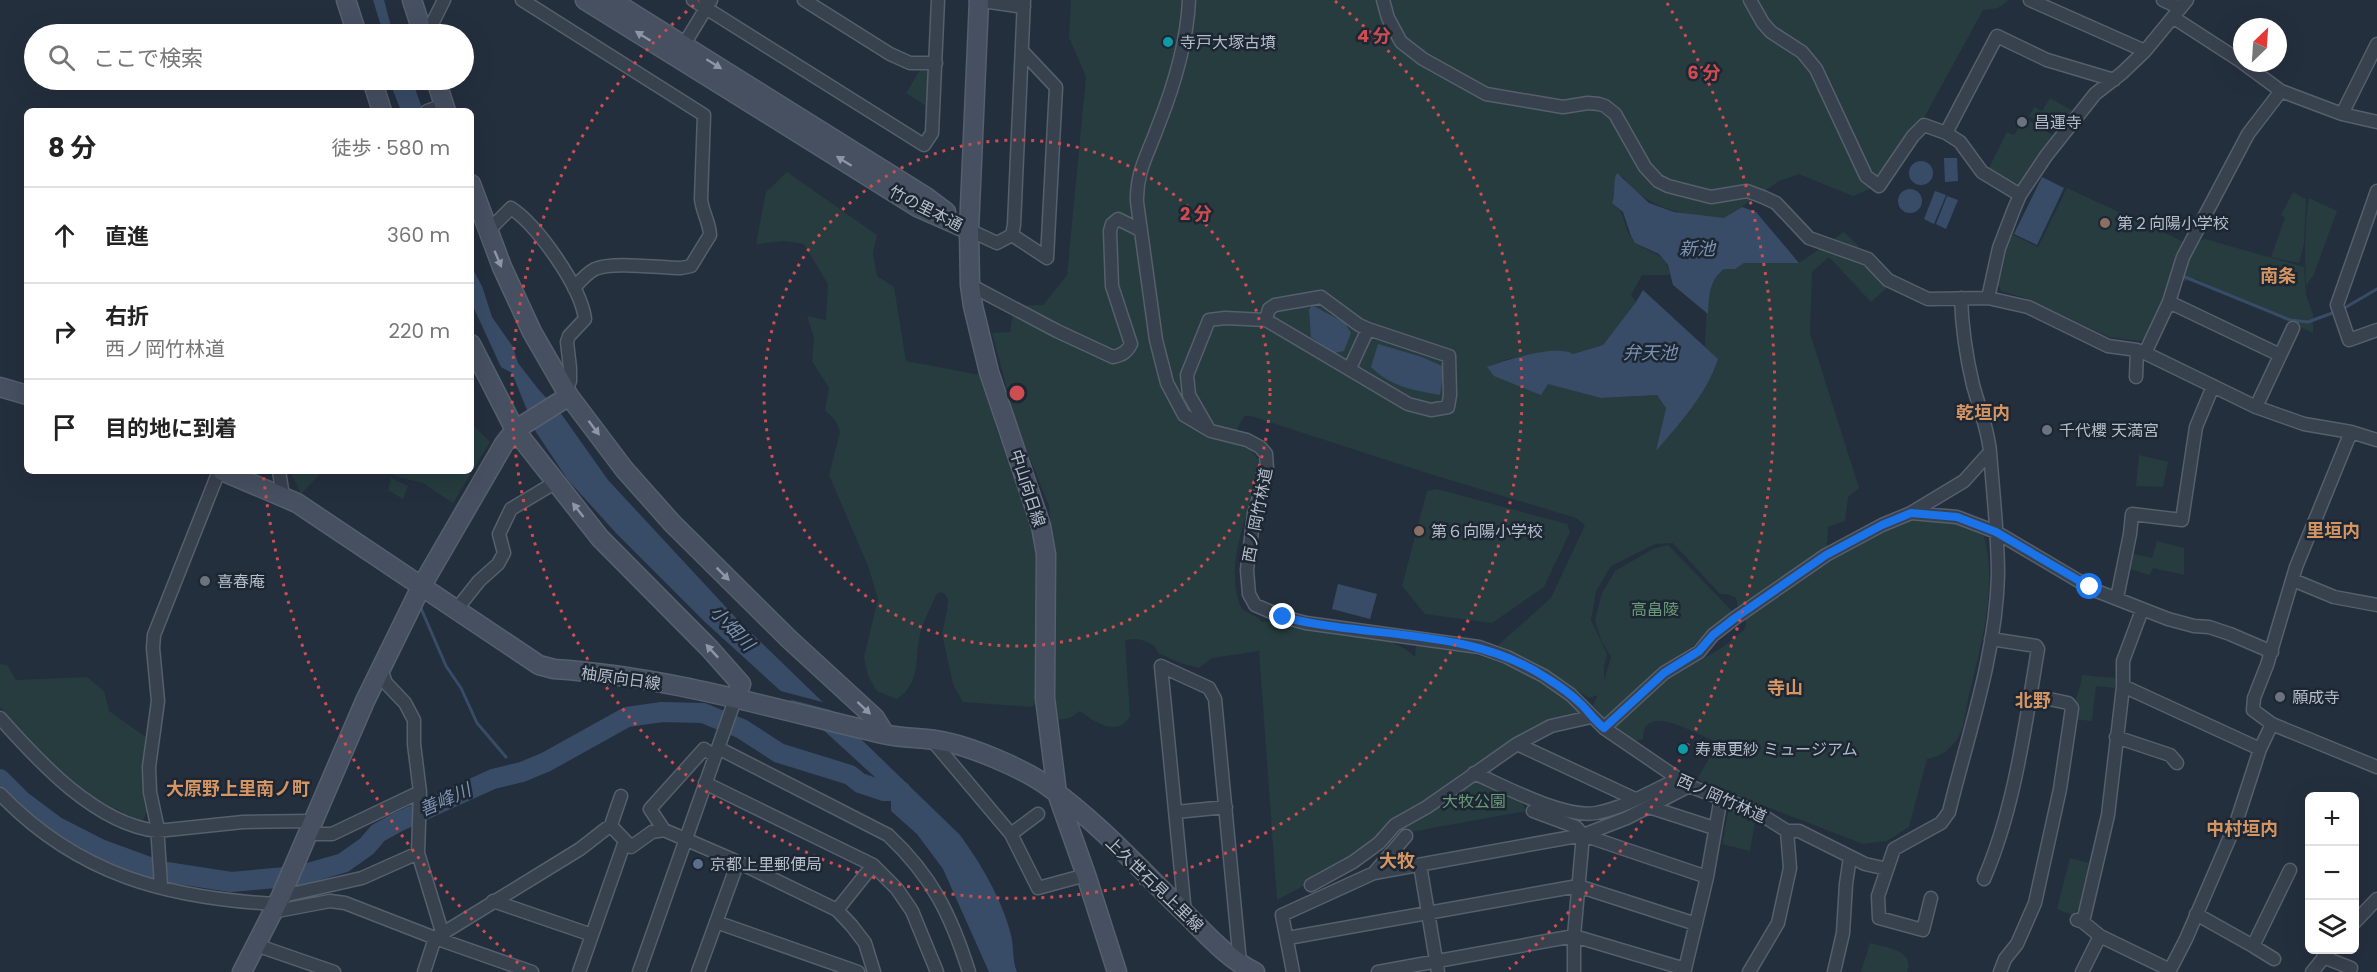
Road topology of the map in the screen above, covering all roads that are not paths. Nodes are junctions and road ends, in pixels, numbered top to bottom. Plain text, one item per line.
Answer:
1 (346, 0) edge
2 (412, 0) edge
3 (444, 0) edge
4 (522, 0) edge
5 (585, 0) edge
6 (611, 0) edge
7 (693, 0) edge
8 (804, 0) edge
9 (938, 0) edge
10 (978, 0) edge
11 (1190, 0) edge
12 (1383, 0) edge
13 (1750, 0) edge
14 (2030, 0) edge
15 (2163, 0) edge
16 (1024, 3) edge
17 (708, 4) edge
18 (2181, 9) edge
19 (354, 24) edge
20 (421, 24) edge
21 (431, 24) edge
22 (2377, 44) edge
23 (680, 51) junction
24 (1022, 51) junction
25 (2145, 51) junction
26 (2233, 55) edge
27 (936, 63) junction
28 (2255, 72) edge
29 (2114, 80) junction
30 (375, 90) edge
31 (439, 90) edge
32 (2281, 91) junction
33 (381, 108) edge
34 (445, 108) edge
35 (2342, 114) junction
36 (2377, 122) edge
37 (1946, 133) junction
38 (2377, 191) edge
39 (474, 193) edge
40 (2020, 195) junction
41 (969, 230) junction
42 (1140, 230) junction
43 (487, 232) junction
44 (1012, 235) junction
45 (970, 285) junction
46 (574, 288) junction
47 (1961, 298) junction
48 (1988, 298) junction
49 (2169, 302) junction
50 (1266, 320) junction
51 (2293, 328) dead end
52 (1368, 329) junction
53 (2377, 330) edge
54 (474, 351) edge
55 (2141, 352) junction
56 (2280, 355) junction
57 (1350, 368) junction
58 (2136, 377) dead end
59 (2213, 386) junction
60 (0, 387) edge
61 (24, 394) edge
62 (568, 394) junction
63 (2256, 407) junction
64 (1209, 429) junction
65 (2351, 432) junction
66 (509, 437) junction
67 (2377, 440) edge
68 (1990, 452) junction
69 (220, 474) edge
70 (228, 474) edge
71 (279, 474) edge
72 (556, 482) junction
73 (283, 496) junction
74 (1911, 513) junction
75 (1996, 532) junction
76 (2293, 579) junction
77 (420, 587) junction
78 (2117, 598) junction
79 (2377, 604) edge
80 (456, 610) junction
81 (2142, 610) junction
82 (1991, 639) junction
83 (2272, 652) junction
84 (381, 669) junction
85 (2123, 686) junction
86 (2030, 695) junction
87 (736, 698) junction
88 (1591, 717) junction
89 (0, 718) edge
90 (2272, 724) junction
91 (1604, 728) junction
92 (885, 734) junction
93 (2116, 737) junction
94 (931, 739) junction
95 (1518, 744) junction
96 (2260, 749) junction
97 (717, 751) junction
98 (2177, 763) dead end
99 (2377, 766) edge
100 (1474, 773) junction
101 (1678, 779) junction
102 (705, 783) junction
103 (1689, 786) junction
104 (420, 792) junction
105 (1057, 793) junction
106 (0, 794) edge
107 (621, 796) dead end
108 (1721, 796) junction
109 (1635, 799) junction
110 (1226, 807) junction
111 (1649, 807) junction
112 (1533, 811) dead end
113 (1176, 812) junction
114 (1038, 814) dead end
115 (610, 828) junction
116 (1714, 828) junction
117 (664, 830) junction
118 (1787, 831) junction
119 (308, 832) junction
120 (157, 834) junction
121 (1011, 834) junction
122 (1583, 835) junction
123 (1406, 836) dead end
124 (686, 840) junction
125 (625, 841) junction
126 (419, 851) junction
127 (1850, 857) junction
128 (738, 862) junction
129 (873, 865) junction
130 (1420, 865) junction
131 (1887, 869) junction
132 (2290, 870) dead end
133 (1374, 873) junction
134 (1086, 875) junction
135 (1707, 877) junction
136 (1984, 879) dead end
137 (1311, 885) dead end
138 (161, 886) dead end
139 (1578, 886) junction
140 (1930, 898) dead end
141 (2377, 900) edge
142 (493, 901) junction
143 (276, 904) junction
144 (837, 910) junction
145 (1428, 913) junction
146 (1185, 914) junction
147 (2196, 914) junction
148 (2359, 919) edge
149 (716, 922) junction
150 (1696, 924) junction
151 (439, 935) junction
152 (592, 935) junction
153 (1574, 936) junction
154 (2100, 936) junction
155 (1288, 938) junction
156 (256, 945) junction
157 (2253, 946) junction
158 (2326, 954) edge
159 (2329, 954) edge
160 (2274, 959) dead end
161 (1438, 967) edge
162 (2351, 968) dead end
163 (1247, 969) edge
164 (2169, 971) edge
165 (242, 972) edge
166 (334, 972) edge
167 (424, 972) edge
168 (532, 972) edge
169 (579, 972) edge
170 (639, 972) edge
171 (699, 972) edge
172 (858, 972) edge
173 (874, 972) edge
174 (937, 972) edge
175 (969, 972) edge
176 (1117, 972) edge
177 (1293, 972) edge
178 (1378, 972) edge
179 (1574, 972) edge
180 (1749, 972) edge
181 (1834, 972) edge
182 (2000, 972) edge
183 (2082, 972) edge
184 (2312, 972) edge

1 - 19 street
2 - 20 street
3 - 21 street
4 - 46 street
23 -> 5 street, 竹の里本通
6 - 23 street, 竹の里本通
7 - 17 street
8 - 27 street
9 - 27 street
10 - 16 street
10 - 41 street, 中山向日線
11 - 42 street, 西ノ岡竹林道
12 - 47 street
13 - 37 street
14 - 25 street
15 - 18 street
16 - 24 street
17 - 23 street
17 - 27 street
18 - 25 street
18 - 26 street
22 - 35 street
23 - 41 street, 竹の里本通
24 - 44 street
24 - 44 street
25 - 29 street
28 - 32 street
29 - 37 street
29 - 40 street
30 - 33 street
31 - 34 street
32 - 35 street
32 - 49 street
35 - 36 street
37 - 40 street
38 - 53 street
39 - 43 street
40 - 48 street
41 - 44 street
41 - 45 street, 中山向日線
42 - 45 street
42 - 64 street, 西ノ岡竹林道
43 - 46 street
43 -> 62 street
45 - 105 street, 中山向日線
46 - 62 street
47 - 48 street
47 - 68 street
48 - 55 street
49 - 55 street
49 - 56 street
50 - 52 street
50 - 57 street
50 - 64 street
51 - 56 street
52 - 57 street
52 - 57 street
54 - 66 street
55 - 58 street
55 - 59 street
56 - 63 street
59 - 63 street
59 - 78 street
60 - 61 street
62 - 66 street
62 -> 92 street
63 - 65 street
64 - 88 street, 西ノ岡竹林道
65 - 67 street
65 - 76 street
66 - 72 street
66 - 77 street
68 - 74 street
68 - 75 street
69 - 120 street
70 - 73 street, 柚原向日線
71 - 73 street
72 - 80 street
87 -> 72 street
73 - 77 street, 柚原向日線
74 - 75 street
74 - 91 street
75 - 78 street
75 - 82 street
76 - 79 street
76 - 83 street
77 - 80 street, 柚原向日線
77 - 84 street
78 - 81 street
80 - 87 street, 柚原向日線
81 - 83 street
81 - 85 street
82 - 86 street
82 - 131 street
83 - 90 street
84 - 104 street
84 - 119 street
85 - 93 street
85 - 96 street
86 - 136 street
86 - 182 street
87 - 92 street, 柚原向日線
87 - 97 street
88 - 91 street, 西ノ岡竹林道
88 - 95 street
89 - 120 street
90 - 96 street
90 - 99 street
91 - 101 street, 西ノ岡竹林道
92 - 94 street, 柚原向日線
93 - 98 street
93 - 154 street
94 - 105 street, 柚原向日線
94 - 121 street
95 - 100 street
95 - 109 street
96 - 147 street
97 - 102 street
97 - 117 street
97 - 175 street
100 - 109 street
100 - 137 street
101 - 103 street, 西ノ岡竹林道
101 - 109 street
102 - 124 street
102 - 129 street
103 - 108 street, 西ノ岡竹林道
103 - 111 street
104 - 119 street
104 - 126 street
105 - 134 street, 中山向日線
105 - 146 street, 上久世石見上里線
106 - 143 street
107 - 115 street
108 - 116 street
108 - 118 street, 西ノ岡竹林道
110 - 113 street
110 - 113 street
110 - 163 street
111 - 116 street
111 - 122 street
112 - 122 street
113 - 146 street
114 - 121 street
115 - 125 street
115 - 142 street
116 - 135 street
117 - 124 street
117 - 125 street
118 - 127 street, 西ノ岡竹林道
118 - 180 street
119 - 120 street
119 - 143 street
120 - 138 street
121 - 134 street
122 - 130 street
122 - 135 street
122 - 139 street
123 - 133 street
124 - 128 street
124 - 170 street
125 - 152 street
126 - 143 street
126 - 151 street
127 - 131 street, 西ノ岡竹林道
127 - 181 street
128 - 144 street
128 - 149 street
129 - 144 street
129 - 174 street
130 - 133 street
130 - 145 street
131 - 140 street
132 - 157 street
133 - 155 street
134 - 176 street, 中山向日線
135 - 150 street
139 - 145 street
139 - 150 street
139 - 153 street
141 - 148 street
142 - 151 street
142 - 152 street
143 - 151 street
143 - 156 street
144 - 173 street
145 - 155 street
145 - 161 street
146 - 163 street, 上久世石見上里線
147 - 157 street
147 - 164 street
149 - 171 street
149 - 172 street
150 - 153 street
151 - 167 street
151 - 168 street
152 - 169 street
153 - 161 street
153 - 179 street
154 - 164 street
154 - 183 street
155 - 177 street
156 - 165 street
156 - 166 street
157 - 160 street
158 - 184 street
159 - 162 street
161 - 178 street

